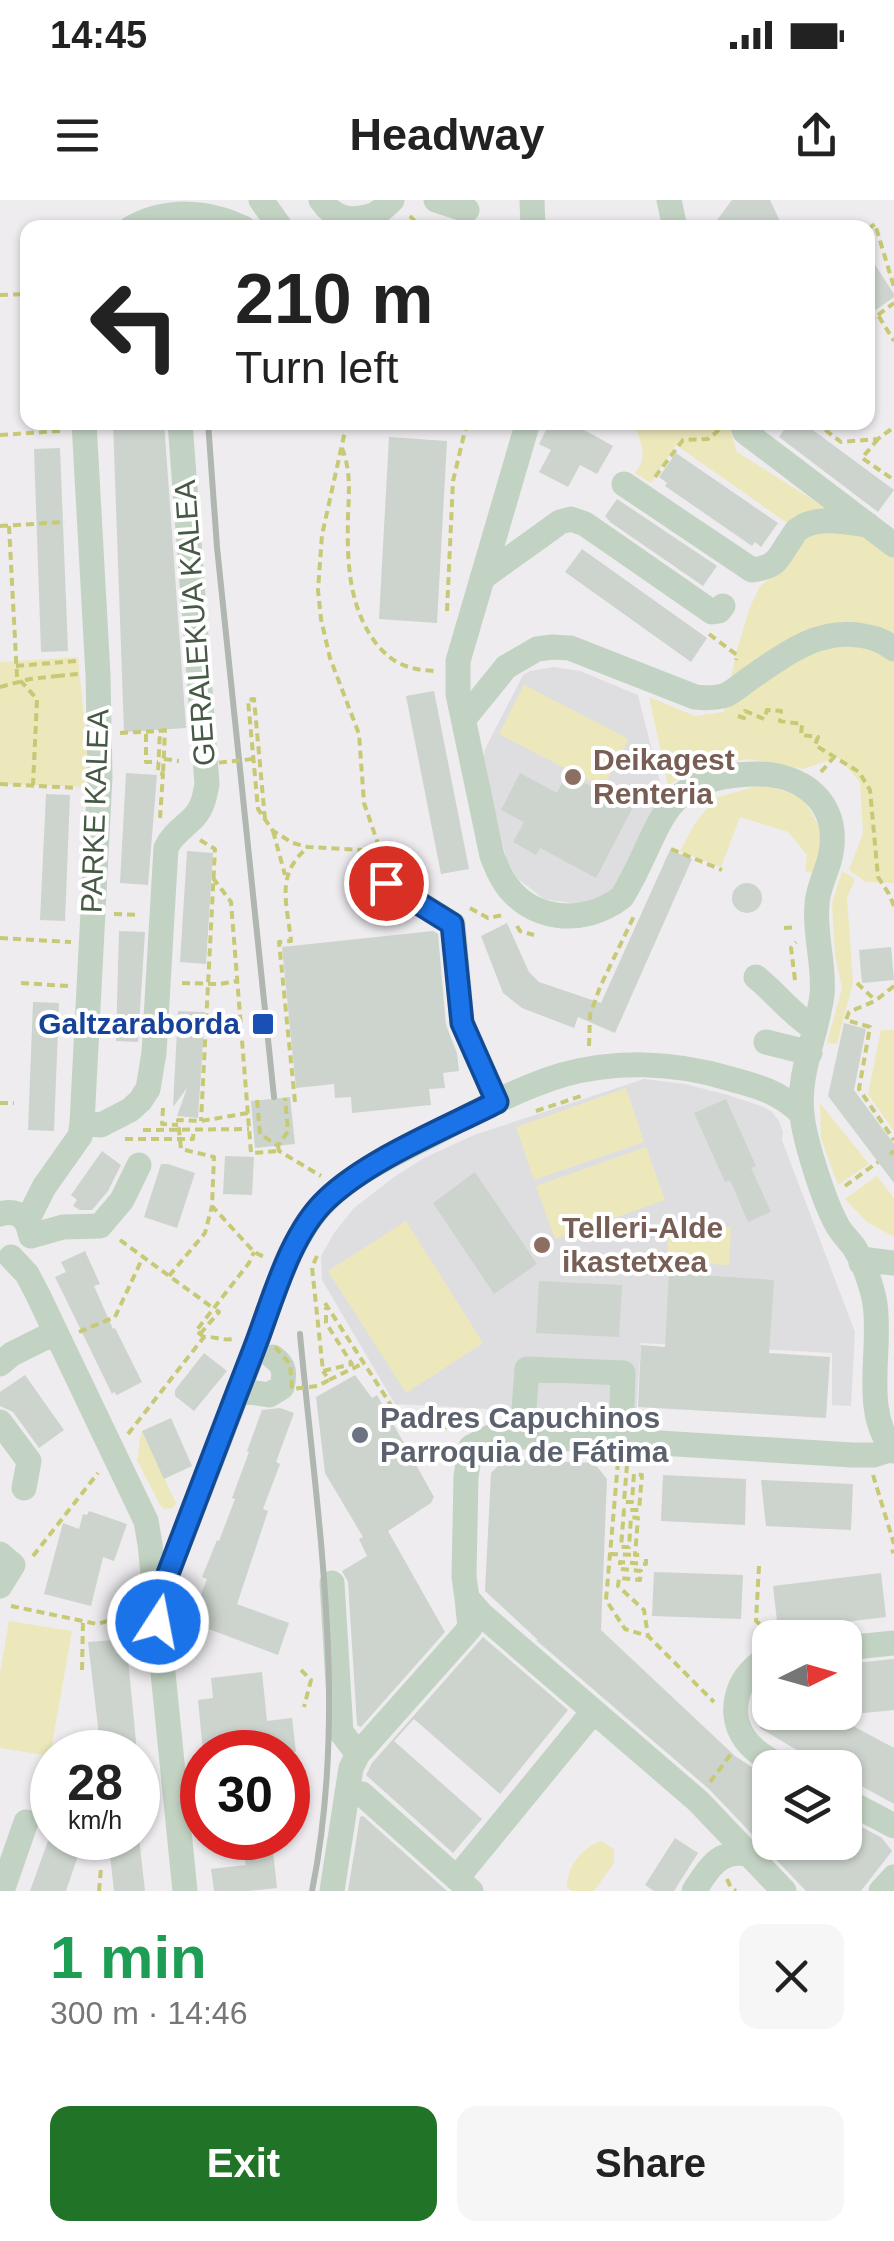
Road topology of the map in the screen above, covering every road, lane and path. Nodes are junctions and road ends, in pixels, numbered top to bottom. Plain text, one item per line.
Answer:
1 (392, 200) edge
2 (436, 200) edge
3 (468, 210) dead end
4 (332, 211) edge
5 (150, 220) edge
6 (225, 220) edge
7 (875, 224) edge
8 (894, 287) edge
9 (894, 303) edge
10 (878, 315) junction
11 (875, 317) edge
12 (893, 337) edge
13 (894, 427) edge
14 (43, 430) edge
15 (77, 430) edge
16 (181, 430) edge
17 (346, 430) edge
18 (464, 430) edge
19 (526, 430) edge
20 (718, 430) edge
21 (744, 430) edge
22 (825, 430) edge
23 (0, 435) edge
24 (878, 438) junction
25 (342, 448) junction
26 (663, 466) dead end
27 (894, 480) edge
28 (624, 484) dead end
29 (74, 521) dead end
30 (0, 526) edge
31 (9, 526) junction
32 (868, 526) junction
33 (894, 545) edge
34 (482, 578) junction
35 (718, 609) joint
36 (894, 649) edge
37 (82, 660) dead end
38 (458, 661) junction
39 (16, 666) junction
40 (57, 676) dead end
41 (0, 687) edge
42 (727, 694) junction
43 (464, 720) junction
44 (160, 731) junction
45 (146, 732) junction
46 (115, 734) dead end
47 (164, 759) junction
48 (253, 760) junction
49 (178, 761) dead end
50 (206, 764) junction
51 (163, 774) dead end
52 (0, 784) edge
53 (33, 785) junction
54 (93, 789) dead end
55 (266, 820) junction
56 (273, 831) junction
57 (308, 847) junction
58 (338, 847) dead end
59 (668, 847) dead end
60 (215, 849) dead end
61 (722, 870) dead end
62 (213, 878) junction
63 (286, 880) junction
64 (386, 883) joint
65 (894, 906) edge
66 (106, 913) dead end
67 (154, 916) dead end
68 (0, 938) edge
69 (75, 942) dead end
70 (756, 977) dead end
71 (237, 981) junction
72 (170, 982) dead end
73 (857, 982) dead end
74 (21, 983) dead end
75 (208, 984) junction
76 (72, 986) dead end
77 (894, 986) edge
78 (600, 987) dead end
79 (875, 1000) junction
80 (589, 1040) dead end
81 (812, 1041) junction
82 (766, 1042) dead end
83 (803, 1084) junction
84 (775, 1092) junction
85 (587, 1094) dead end
86 (284, 1098) dead end
87 (256, 1100) dead end
88 (295, 1102) dead end
89 (497, 1102) junction
90 (0, 1103) edge
91 (14, 1104) dead end
92 (531, 1112) dead end
93 (248, 1113) junction
94 (801, 1113) junction
95 (201, 1122) junction
96 (82, 1123) junction
97 (125, 1130) dead end
98 (143, 1130) dead end
99 (178, 1130) junction
100 (194, 1130) junction
101 (249, 1130) junction
102 (894, 1140) edge
103 (278, 1148) junction
104 (878, 1162) dead end
105 (139, 1166) dead end
106 (318, 1186) dead end
107 (826, 1196) junction
108 (212, 1206) junction
109 (100, 1226) junction
110 (14, 1234) edge
111 (254, 1252) junction
112 (319, 1253) dead end
113 (143, 1257) junction
114 (274, 1263) dead end
115 (861, 1263) junction
116 (894, 1263) edge
117 (170, 1276) junction
118 (215, 1309) junction
119 (64, 1334) junction
120 (240, 1334) dead end
121 (202, 1336) junction
122 (274, 1352) joint
123 (364, 1363) junction
124 (0, 1364) edge
125 (323, 1371) junction
126 (329, 1380) junction
127 (238, 1390) junction
128 (468, 1421) dead end
129 (0, 1422) edge
130 (128, 1434) dead end
131 (522, 1437) junction
132 (893, 1450) edge
133 (622, 1455) junction
134 (100, 1470) dead end
135 (862, 1474) dead end
136 (24, 1488) dead end
137 (146, 1521) junction
138 (188, 1522) junction
139 (893, 1549) edge
140 (0, 1554) edge
141 (608, 1554) junction
142 (34, 1555) dead end
143 (646, 1559) dead end
144 (759, 1566) dead end
145 (332, 1583) dead end
146 (0, 1586) edge
147 (0, 1598) edge
148 (468, 1598) junction
149 (150, 1608) junction
150 (756, 1620) edge
151 (84, 1622) junction
152 (648, 1636) junction
153 (894, 1642) edge
154 (862, 1646) edge
155 (82, 1670) dead end
156 (300, 1670) dead end
157 (752, 1670) edge
158 (304, 1707) dead end
159 (722, 1710) dead end
160 (593, 1712) junction
161 (741, 1745) junction
162 (752, 1750) edge
163 (358, 1754) junction
164 (642, 1781) dead end
165 (348, 1792) junction
166 (705, 1802) junction
167 (862, 1809) edge
168 (26, 1822) dead end
169 (894, 1826) edge
170 (748, 1854) junction
171 (101, 1868) dead end
172 (894, 1877) edge
173 (464, 1885) edge
174 (2, 1891) edge
175 (100, 1891) edge
176 (185, 1891) edge
177 (332, 1891) edge
178 (694, 1891) edge
179 (784, 1891) edge
180 (881, 1891) edge

1 - 4 street
2 - 3 street
5 - 6 street
7 - 8 path
9 - 10 path
10 - 11 path
10 - 12 path
13 - 24 path
14 - 23 path
15 - 96 street, PARKE KALEA
16 - 50 street, GERALEKUA KALEA
17 - 25 path
18 - 38 path
19 - 34 street
20 - 26 path
21 - 32 street
22 - 24 path
24 - 27 path
25 - 38 path
25 - 64 path
28 - 32 street
29 - 31 path
30 - 31 path
31 - 39 path
32 - 33 street
34 - 35 street
34 - 38 street
35 - 42 path
36 - 42 street
37 - 39 path
38 - 43 street
39 - 53 path
40 - 41 path, bridge
42 - 43 street
42 - 65 path
43 - 81 street
44 - 45 path
44 - 45 path
44 - 47 path
45 - 46 path
47 - 49 path
47 - 51 path
48 - 50 path, bridge
48 - 55 path
48 - 55 path
50 - 96 street, GERALEKUA KALEA
52 - 53 path
53 - 54 path
55 - 56 path
56 - 57 path
56 - 63 path
57 - 58 path
57 - 63 path
59 - 61 path
60 - 62 path
62 - 71 path
62 - 75 path
63 - 88 path
64 - 89 street
66 - 67 path
68 - 69 path
70 - 81 street
71 - 75 path
71 - 93 path
72 - 75 path
73 - 79 path
74 - 76 path
75 - 95 path
77 - 79 path
78 - 80 path
79 - 102 path
81 - 82 street
81 - 83 street
83 - 84 street
83 - 94 street
84 - 89 street
84 - 94 street
85 - 92 path
86 - 103 path
87 - 103 path
89 - 127 street
90 - 91 path
93 - 95 path
93 - 101 path
94 - 107 street
95 - 99 path
96 - 110 street, PARKE KALEA
97 - 100 path, bridge
98 - 99 path
99 - 100 path
99 - 108 path
100 - 101 path
101 - 103 path
103 - 106 path
104 - 107 path
105 - 109 street
107 - 115 street
108 - 111 path
108 - 117 path
109 - 110 street
109 - 113 path
110 - 119 street
111 - 114 path
111 - 118 path
112 - 125 path
113 - 117 path
113 - 119 path
115 - 116 street
115 - 132 street
117 - 118 path
118 - 121 path
119 - 124 street
119 - 137 street
120 - 121 path
121 - 130 path
122 - 126 path, bridge
122 - 127 street
123 - 125 path
123 - 126 path
123 - 128 path
125 - 126 path, bridge
127 - 138 street
129 - 136 street
131 - 133 street
131 - 133 street
131 - 148 street
132 - 133 street
133 - 141 path
133 - 141 path
134 - 142 path
135 - 139 path
137 - 138 street
137 - 149 street
138 - 149 street
140 - 146 street
141 - 152 path
143 - 152 path
144 - 150 path
145 - 163 street
147 - 151 path
148 - 160 street
148 - 163 street
149 - 151 path
149 - 176 street
151 - 155 path
152 - 159 path
153 - 154 street
156 - 158 path
157 - 161 street
160 - 166 street
160 - 173 street
161 - 162 street
161 - 166 path
163 - 165 street
164 - 166 street
165 - 173 street
165 - 177 street
166 - 170 street
167 - 169 street
168 - 174 street
170 - 178 street
170 - 179 street
171 - 175 path
172 - 180 street

